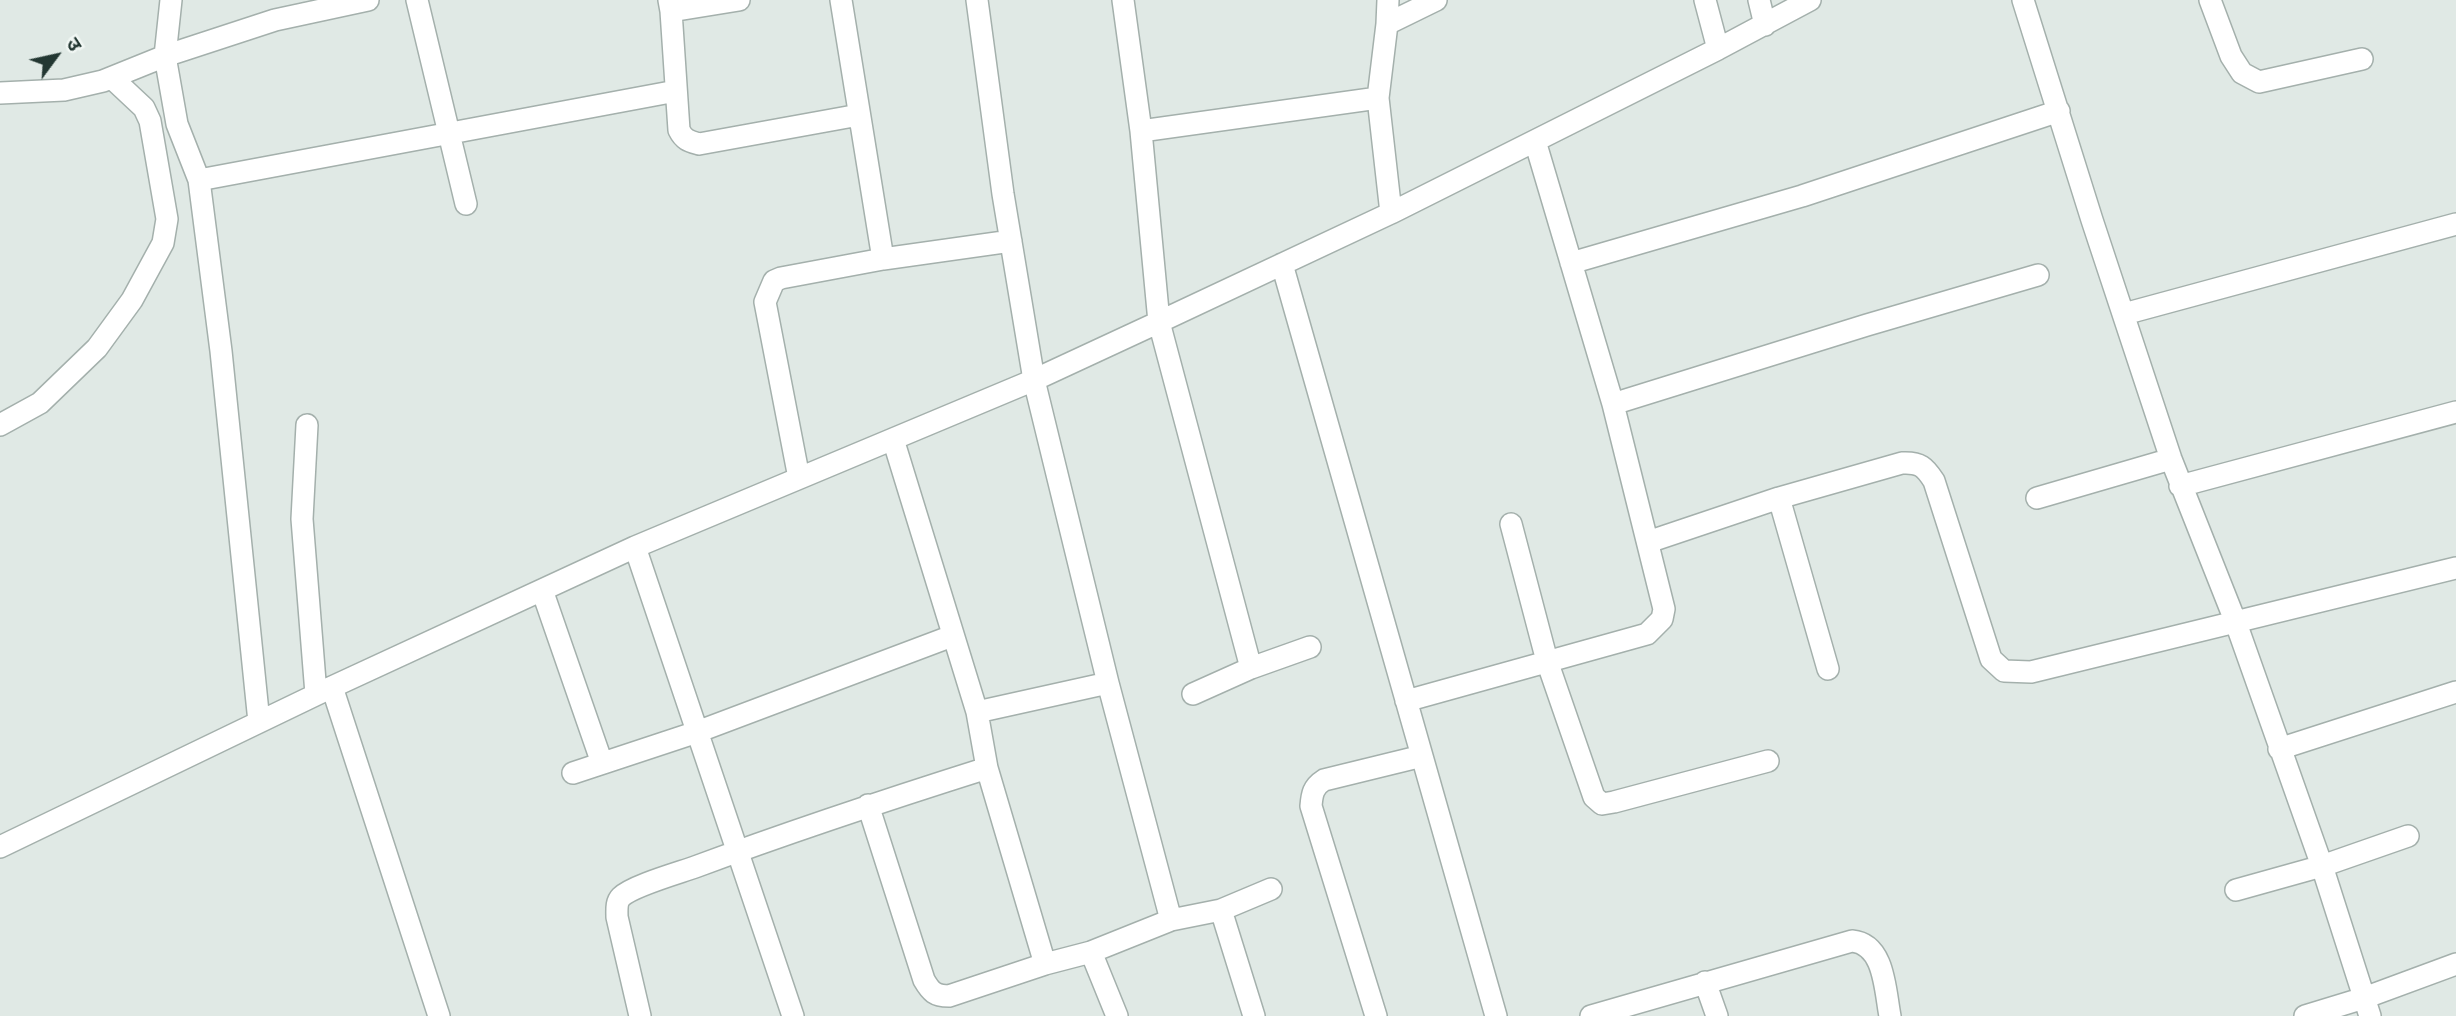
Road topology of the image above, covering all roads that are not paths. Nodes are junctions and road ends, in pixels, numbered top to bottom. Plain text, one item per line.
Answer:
1 (171, 0) edge
2 (368, 0) edge
3 (417, 0) edge
4 (739, 0) edge
5 (841, 0) edge
6 (977, 0) edge
7 (1388, 0) edge
8 (1436, 0) edge
9 (1705, 0) edge
10 (1759, 0) edge
11 (1810, 0) edge
12 (2023, 0) edge
13 (2210, 0) edge
14 (1127, 1) edge
15 (670, 5) edge
16 (1387, 24) junction
17 (1765, 25) junction
18 (1718, 49) junction
19 (165, 56) junction
20 (2362, 59) dead end
21 (112, 78) junction
22 (676, 91) junction
23 (0, 93) edge
24 (1378, 98) junction
25 (2059, 111) junction
26 (859, 115) junction
27 (1141, 131) junction
28 (449, 135) junction
29 (1535, 141) junction
30 (199, 180) junction
31 (466, 204) dead end
32 (1391, 213) junction
33 (2456, 224) edge
34 (1011, 241) junction
35 (883, 259) junction
36 (1571, 263) junction
37 (1282, 264) junction
38 (2038, 275) dead end
39 (2124, 314) junction
40 (1159, 323) junction
41 (1034, 380) junction
42 (1614, 404) junction
43 (2456, 412) edge
44 (0, 425) edge
45 (307, 425) dead end
46 (893, 439) junction
47 (2171, 459) junction
48 (799, 478) junction
49 (2180, 486) junction
50 (1779, 498) junction
51 (2037, 498) dead end
52 (1511, 524) dead end
53 (1648, 542) junction
54 (635, 547) junction
55 (2456, 568) edge
56 (542, 590) junction
57 (2236, 623) junction
58 (952, 636) junction
59 (1310, 647) dead end
60 (1547, 661) junction
61 (1251, 668) junction
62 (1828, 669) dead end
63 (1108, 683) junction
64 (324, 691) junction
65 (2456, 692) edge
66 (1193, 694) dead end
67 (1406, 701) junction
68 (977, 712) junction
69 (260, 722) junction
70 (697, 732) junction
71 (2279, 749) junction
72 (1422, 756) junction
73 (1768, 761) dead end
74 (602, 763) junction
75 (987, 768) junction
76 (573, 773) dead end
77 (869, 805) junction
78 (2408, 836) dead end
79 (0, 847) edge
80 (736, 852) junction
81 (2322, 866) junction
82 (1271, 889) dead end
83 (2236, 890) dead end
84 (1221, 910) junction
85 (1171, 920) junction
86 (1091, 952) junction
87 (1045, 964) junction
88 (2456, 964) edge
89 (1705, 982) junction
90 (2367, 1007) edge
91 (439, 1016) edge
92 (640, 1016) edge
93 (793, 1016) edge
94 (1117, 1016) edge
95 (1254, 1016) edge
96 (1377, 1016) edge
97 (1496, 1016) edge
98 (1591, 1016) edge
99 (1717, 1016) edge
100 (1890, 1016) edge
101 (2305, 1016) edge

1 - 19 street
2 - 19 street
3 - 28 street
4 - 15 street
5 - 26 street
6 - 34 street
7 - 16 street
8 - 16 street
9 - 18 street
10 - 17 street
11 - 17 street
12 - 25 street
13 - 20 street
14 - 27 street
15 - 22 street
16 - 24 street
17 - 18 street
18 - 29 street
19 - 21 street
19 - 30 street
21 - 23 street
21 - 44 street
22 - 26 street
22 - 28 street
24 - 27 street
24 - 32 street
25 - 36 street
25 - 39 street
26 - 35 street
27 - 40 street
28 - 30 street
28 - 31 street
29 - 32 street
29 - 36 street
30 - 69 street
32 - 37 street
33 - 39 street
34 - 35 street
34 - 41 street
35 - 48 street
36 - 42 street
37 - 40 street
37 - 67 street
38 - 42 street
39 - 47 street
40 - 41 street
40 - 61 street
41 - 46 street
41 - 63 street
42 - 53 street
43 - 49 street
45 - 64 street
46 - 48 street
46 - 58 street
47 - 49 street
47 - 51 street
48 - 54 street
49 - 57 street
50 - 53 street
50 - 57 street
50 - 62 street
52 - 60 street
53 - 60 street
54 - 56 street
54 - 70 street
55 - 57 street
56 - 64 street
56 - 74 street
57 - 71 street
58 - 68 street
58 - 70 street
59 - 61 street
60 - 67 street
60 - 73 street
61 - 66 street
63 - 68 street
63 - 85 street
64 - 69 street
64 - 91 street
65 - 71 street
67 - 72 street
68 - 75 street
69 - 79 street
70 - 74 street
70 - 80 street
71 - 81 street
72 - 96 street
72 - 97 street
74 - 76 street
75 - 77 street
75 - 87 street
77 - 80 street
77 - 87 street
78 - 81 street
80 - 92 street
80 - 93 street
81 - 83 street
81 - 90 street
82 - 84 street
84 - 85 street
84 - 95 street
85 - 86 street
86 - 87 street
86 - 94 street
88 - 90 street
89 - 98 street
89 - 99 street
89 - 100 street
90 - 101 street

